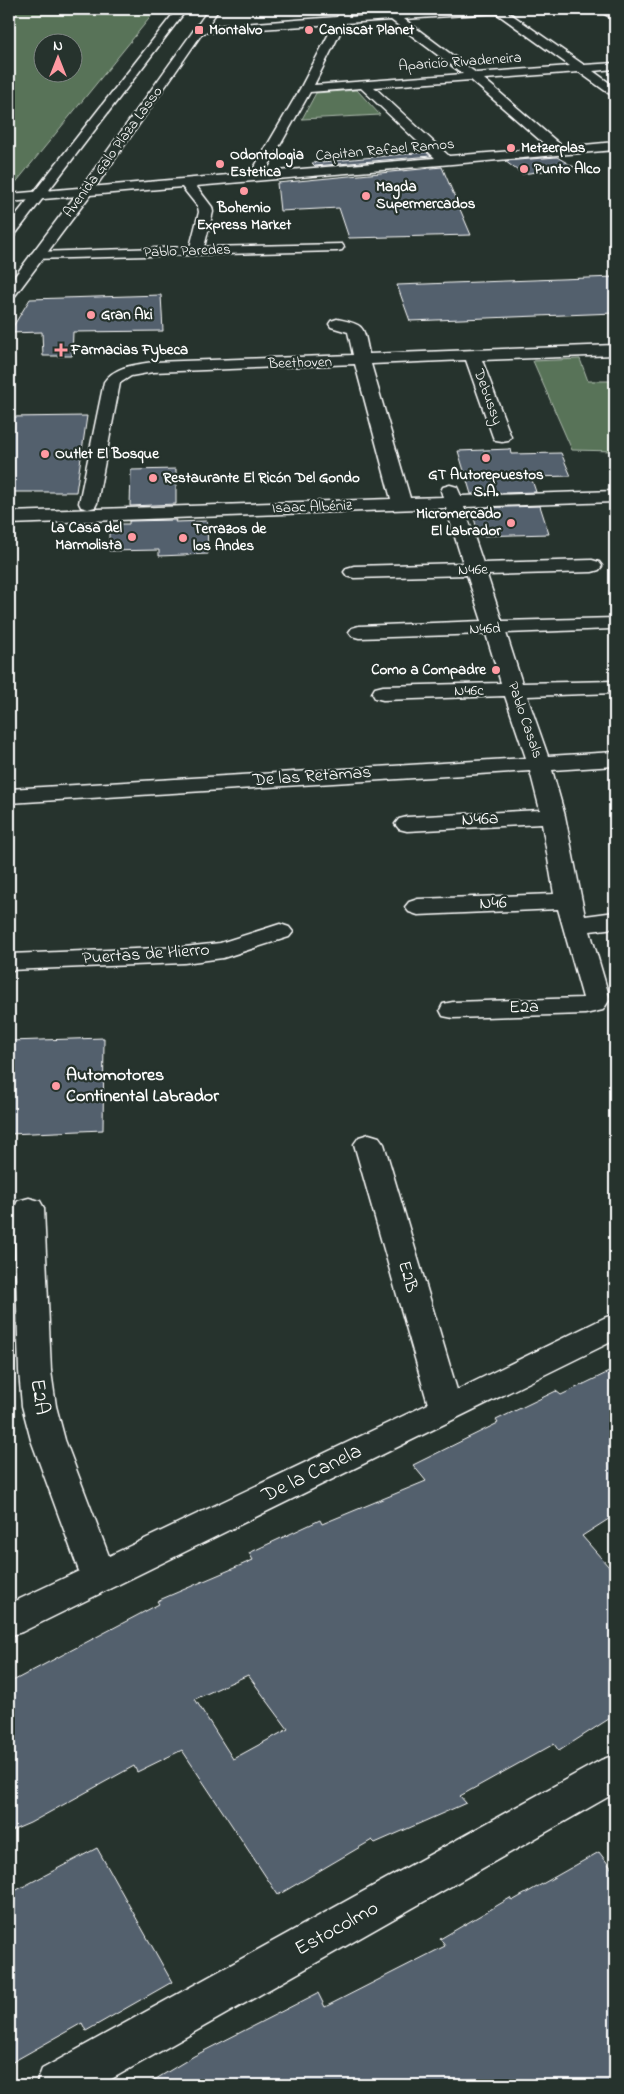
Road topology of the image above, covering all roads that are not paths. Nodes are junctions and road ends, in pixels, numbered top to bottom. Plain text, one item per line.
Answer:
1 (171, 9) edge
2 (182, 9) edge
3 (203, 9) edge
4 (214, 9) edge
5 (347, 9) edge
6 (500, 9) edge
7 (601, 9) edge
8 (394, 17) junction
9 (615, 17) edge
10 (340, 20) junction
11 (199, 30) junction
12 (615, 66) edge
13 (581, 68) junction
14 (473, 76) junction
15 (363, 84) junction
16 (306, 88) junction
17 (615, 92) edge
18 (113, 131) dead end
19 (615, 146) edge
20 (57, 150) dead end
21 (560, 151) junction
22 (445, 160) junction
23 (256, 178) junction
24 (187, 184) junction
25 (75, 190) junction
26 (19, 198) edge
27 (52, 211) dead end
28 (9, 233) edge
29 (337, 247) dead end
30 (196, 251) junction
31 (37, 256) junction
32 (9, 294) edge
33 (338, 324) dead end
34 (615, 350) edge
35 (473, 357) junction
36 (362, 360) junction
37 (502, 437) dead end
38 (615, 484) edge
39 (452, 496) junction
40 (615, 496) edge
41 (401, 498) junction
42 (88, 503) junction
43 (9, 506) edge
44 (9, 518) edge
45 (592, 566) dead end
46 (476, 570) junction
47 (354, 572) dead end
48 (612, 624) dead end
49 (494, 628) junction
50 (359, 632) dead end
51 (615, 687) edge
52 (514, 690) junction
53 (383, 693) dead end
54 (615, 759) edge
55 (539, 762) junction
56 (9, 796) edge
57 (553, 816) junction
58 (407, 824) dead end
59 (418, 907) dead end
60 (571, 913) junction
61 (615, 920) edge
62 (280, 932) dead end
63 (9, 962) edge
64 (594, 1004) joint
65 (453, 1010) dead end
66 (369, 1144) dead end
67 (29, 1208) dead end
68 (615, 1326) edge
69 (446, 1410) junction
70 (99, 1577) junction
71 (9, 1621) edge
72 (615, 1773) edge
73 (58, 2085) edge

1 - 20 street
2 - 26 street, Avenida Galo Plaza Lasso
3 - 18 street, Avenida Galo Plaza Lasso
4 - 11 street, Avenida Galo Plaza Lasso
5 - 10 street
6 - 8 street
6 - 13 street
7 - 9 street
8 - 10 street
8 - 14 street
10 - 11 street
10 - 16 street
11 - 25 street, Avenida Galo Plaza Lasso
12 - 13 street, Aparicio Rivadeneira
13 - 14 street, Aparicio Rivadeneira
13 - 17 street
14 - 15 street, Aparicio Rivadeneira
14 - 21 street
15 - 16 street, Aparicio Rivadeneira
15 - 22 street
16 - 23 street
19 - 21 street, Capitan Rafael Ramos
21 - 22 street, Capitan Rafael Ramos
22 - 23 street, Capitan Rafael Ramos
23 - 24 street, Capitan Rafael Ramos
24 - 25 street, Capitan Rafael Ramos
24 - 30 street
25 - 26 street, Capitan Rafael Ramos
25 - 27 street, Avenida Galo Plaza Lasso
25 - 31 street, Avenida Galo Plaza Lasso
26 - 28 street, Avenida Galo Plaza Lasso
29 - 30 street, Pablo Paredes
30 - 31 street, Pablo Paredes
31 - 32 street, Avenida Galo Plaza Lasso
33 - 36 street
34 - 35 street, Beethoven
35 - 36 street, Beethoven
35 - 37 street, Debussy
36 - 41 street
36 - 42 street, Beethoven
38 - 39 street, Isaac Albéniz
39 - 40 street, Isaac Albéniz
39 - 41 street, Isaac Albéniz
39 - 46 street, Pablo Casals
41 - 42 street, Isaac Albéniz
41 - 44 street, Isaac Albéniz
42 - 43 street, Isaac Albéniz
45 - 46 street, N46e
46 - 47 street, N46e
46 - 49 street, Pablo Casals
48 - 49 street, N46d
49 - 50 street, N46d
49 - 52 street, Pablo Casals
51 - 52 street, N46c
52 - 53 street, N46c
52 - 55 street, Pablo Casals
54 - 55 street, De las Retamas
55 - 56 street, De las Retamas
55 - 57 street, Pablo Casals
57 - 58 street, N46a
57 - 60 street, Pablo Casals
59 - 60 street, N46
60 - 61 street, N46
60 - 64 street, Pablo Casals
62 - 63 street, Puertas de Hierro
64 - 65 street, E2a
66 - 69 street, E2B
67 - 70 street, E2A
68 - 69 street, De la Canela
69 - 70 street, De la Canela
70 - 71 street, De la Canela
72 - 73 street, Estocolmo

